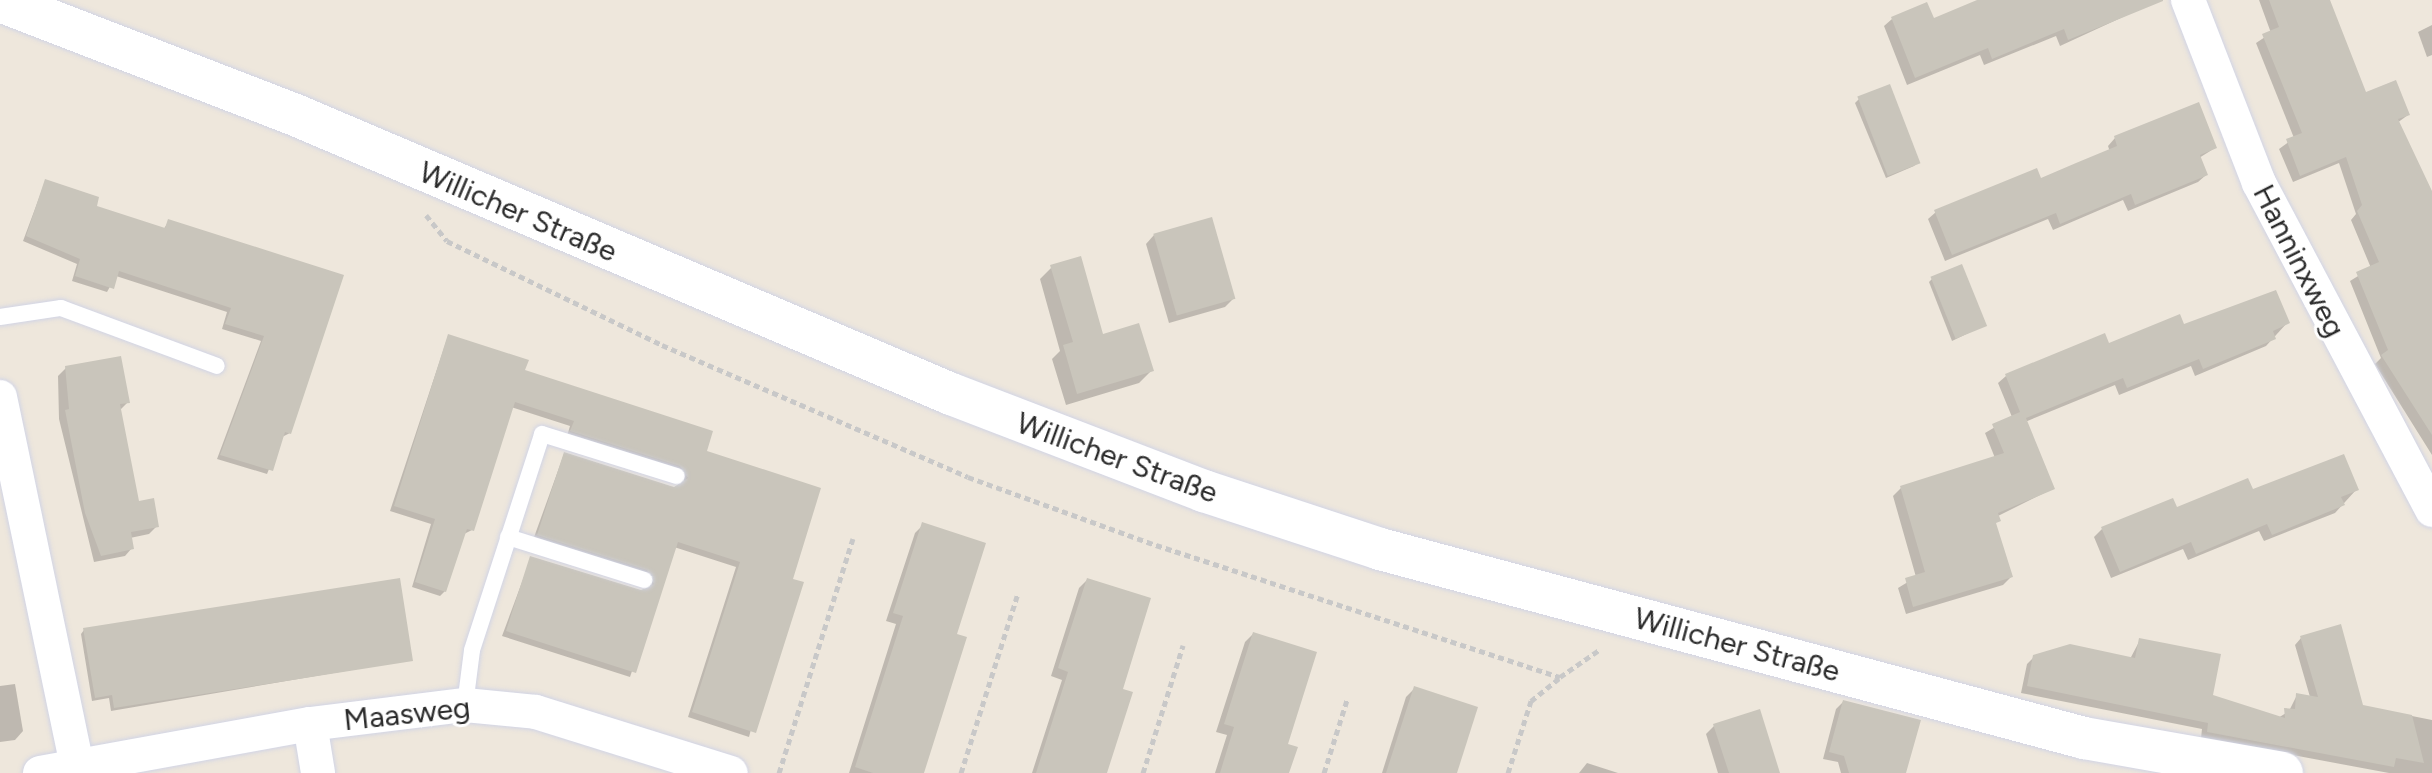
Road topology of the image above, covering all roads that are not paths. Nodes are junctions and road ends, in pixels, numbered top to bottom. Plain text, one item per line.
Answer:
1 (2188, 0) edge
2 (0, 1) edge
3 (0, 317) edge
4 (217, 366) dead end
5 (0, 397) edge
6 (677, 476) dead end
7 (2432, 510) edge
8 (508, 537) junction
9 (644, 580) dead end
10 (465, 705) junction
11 (310, 724) junction
12 (77, 766) junction
13 (40, 773) edge
14 (318, 773) edge
15 (731, 773) edge
16 (2282, 773) edge

1 - 7 street, Hanninxweg
2 - 16 street, Willicher Straße
3 - 4 lane
5 - 12 street
6 - 8 lane
8 - 9 lane
8 - 10 lane
10 - 11 street, Maasweg
10 - 15 street, Maasweg
11 - 12 street, Maasweg
11 - 14 street
12 - 13 street, Maasweg

